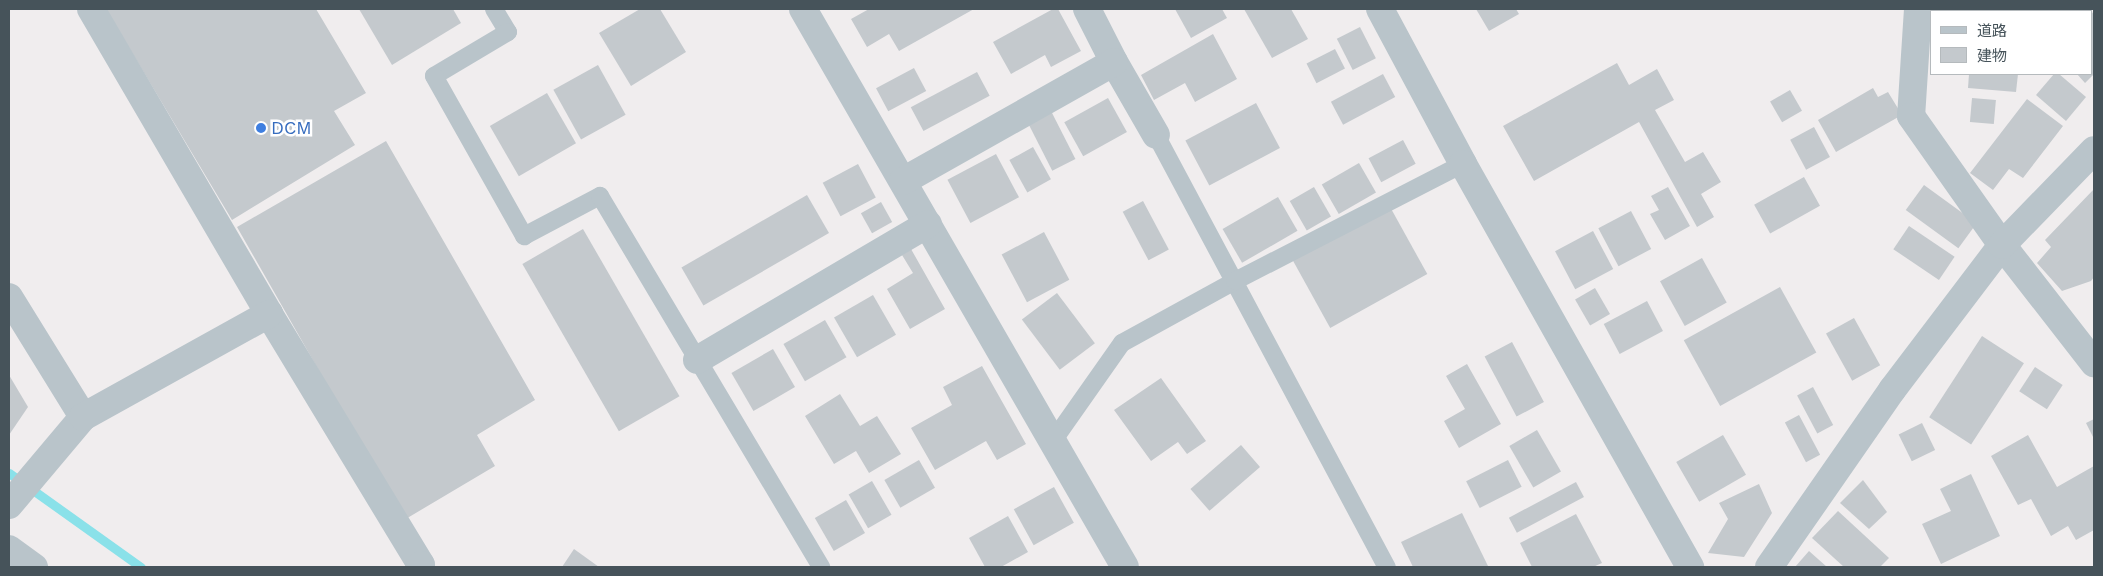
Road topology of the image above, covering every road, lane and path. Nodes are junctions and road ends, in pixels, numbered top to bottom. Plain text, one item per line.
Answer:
1 (91, 9) edge
2 (494, 9) edge
3 (803, 9) edge
4 (1087, 9) edge
5 (1380, 9) edge
6 (1918, 9) edge
7 (1114, 62) junction
8 (1156, 135) joint
9 (2094, 150) edge
10 (1463, 164) junction
11 (903, 180) junction
12 (928, 224) junction
13 (2002, 244) junction
14 (1235, 281) junction
15 (9, 297) edge
16 (269, 314) junction
17 (697, 360) junction
18 (2094, 363) edge
19 (83, 417) junction
20 (1053, 441) junction
21 (9, 505) edge
22 (9, 549) edge
23 (34, 567) edge
24 (420, 567) edge
25 (821, 567) edge
26 (1125, 567) edge
27 (1387, 567) edge
28 (1690, 567) edge
29 (1770, 567) edge

1 - 16 street
2 - 17 lane
3 - 11 street
4 - 7 street
5 - 10 street
6 - 13 street
7 - 8 street
7 - 11 street
8 - 14 lane
9 - 13 street
10 - 14 lane
10 - 28 street
11 - 12 street
12 - 17 street
12 - 20 street
13 - 18 street
13 - 29 street
14 - 20 lane
14 - 27 lane
15 - 19 street
16 - 19 street
16 - 24 street
17 - 25 lane
19 - 21 street
20 - 26 street
22 - 23 street

